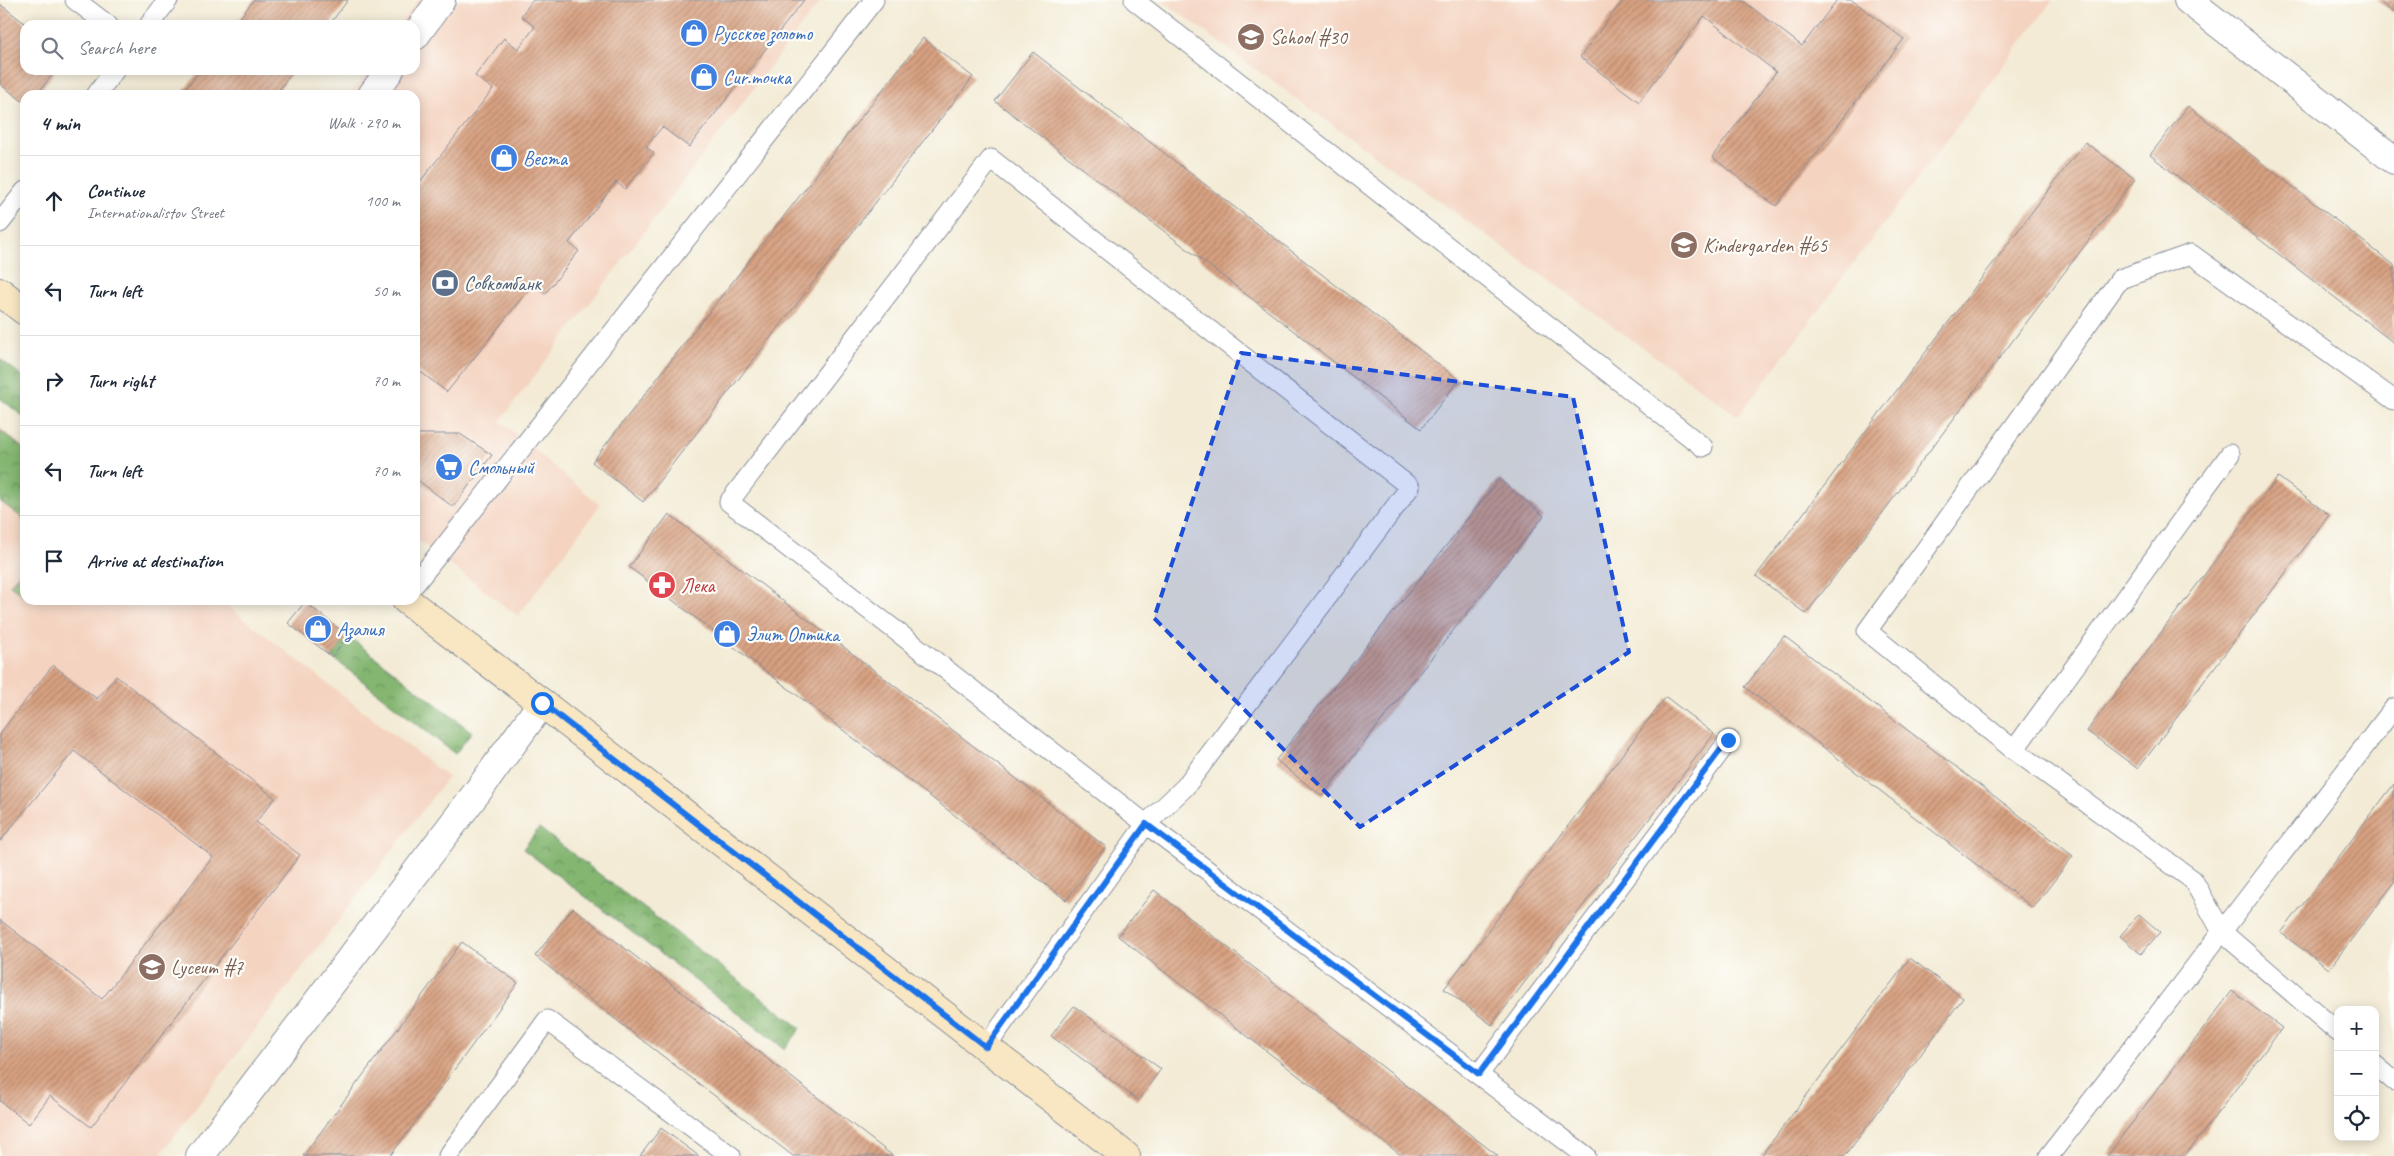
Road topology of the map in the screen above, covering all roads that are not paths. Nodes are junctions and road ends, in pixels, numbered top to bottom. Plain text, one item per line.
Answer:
1 (75, 0) edge
2 (168, 0) edge
3 (441, 0) edge
4 (874, 0) edge
5 (1134, 0) edge
6 (2188, 0) edge
7 (101, 20) edge
8 (153, 20) edge
9 (420, 29) edge
10 (111, 75) edge
11 (386, 75) edge
12 (100, 90) edge
13 (376, 90) edge
14 (2394, 160) edge
15 (20, 197) edge
16 (0, 223) edge
17 (0, 292) edge
18 (20, 307) edge
19 (2394, 400) edge
20 (1703, 447) dead end
21 (2230, 454) dead end
22 (420, 578) edge
23 (413, 605) edge
24 (542, 703) junction
25 (2394, 708) edge
26 (1728, 740) dead end
27 (2014, 750) junction
28 (1146, 824) junction
29 (2222, 932) junction
30 (2334, 1029) edge
31 (986, 1047) junction
32 (2379, 1068) edge
33 (1479, 1074) junction
34 (2394, 1081) edge
35 (1118, 1153) edge
36 (200, 1156) edge
37 (448, 1156) edge
38 (731, 1156) edge
39 (1586, 1156) edge
40 (2049, 1156) edge

1 - 7 lane
2 - 8 lane
3 - 9 street
4 - 22 lane
5 - 20 lane
6 - 14 street
10 - 12 lane
11 - 13 street
15 - 16 lane
17 - 18 street
19 - 27 lane
21 - 27 lane
23 - 24 street
24 - 31 street
24 - 36 street
25 - 29 lane
26 - 33 lane
27 - 29 lane
28 - 28 lane
28 - 31 lane
28 - 33 lane
29 - 30 lane
29 - 40 lane
31 - 35 street
32 - 34 lane
33 - 39 lane
37 - 38 lane

